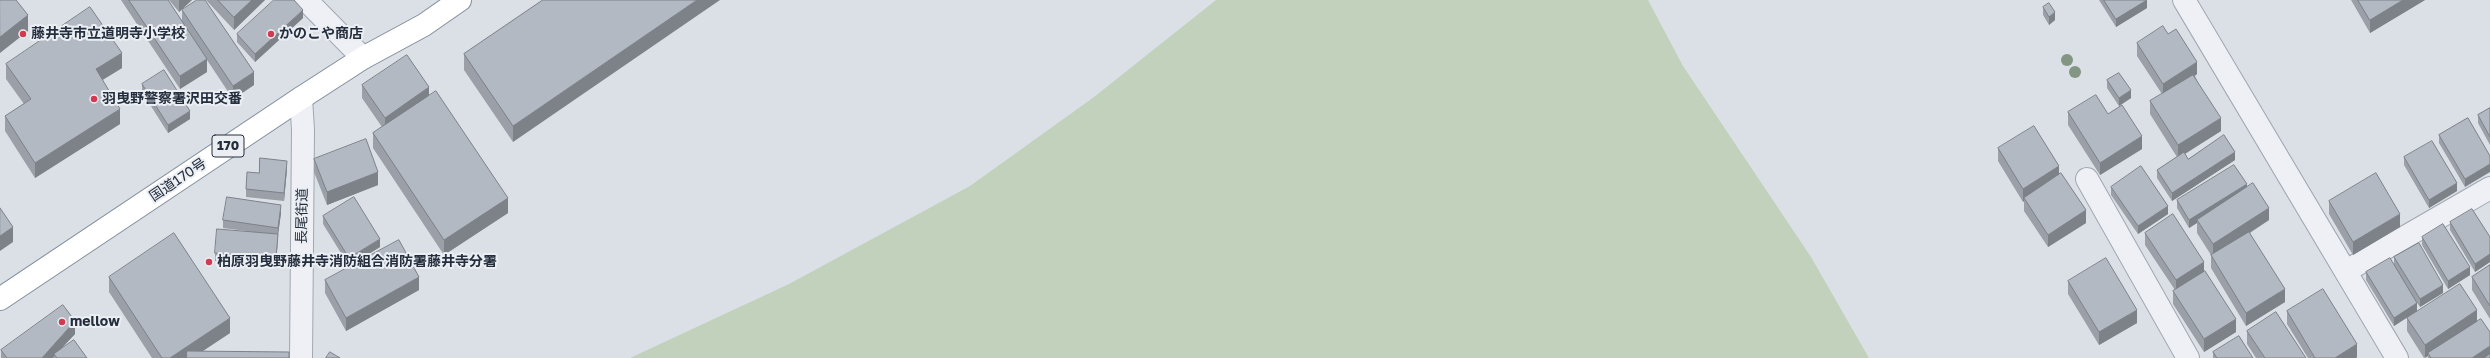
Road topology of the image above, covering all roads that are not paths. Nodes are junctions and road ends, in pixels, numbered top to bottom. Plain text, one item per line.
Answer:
1 (306, 0) edge
2 (460, 0) edge
3 (2184, 0) edge
4 (363, 58) junction
5 (301, 98) junction
6 (2087, 179) dead end
7 (2490, 188) edge
8 (2346, 271) junction
9 (0, 299) edge
10 (2391, 356) edge
11 (301, 358) edge
12 (2188, 358) edge

1 - 4 street
2 - 4 highway, 国道170号 / 170
3 - 8 street
4 - 5 highway, 国道170号 / 170
5 - 9 highway, 国道170号 / 170
5 - 11 street, 長尾街道
6 - 12 street
7 - 8 street
8 - 10 street

